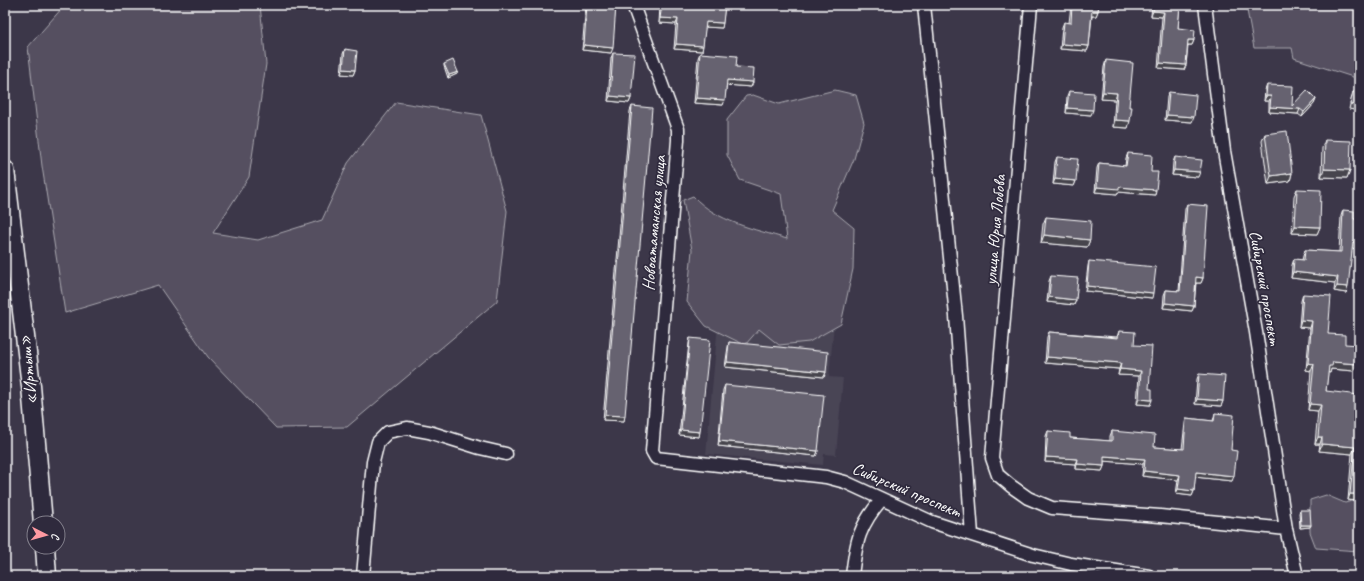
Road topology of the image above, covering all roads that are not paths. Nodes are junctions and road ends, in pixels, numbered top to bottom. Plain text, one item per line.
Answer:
1 (633, 5) edge
2 (924, 5) edge
3 (1031, 5) edge
4 (1205, 5) edge
5 (5, 170) edge
6 (652, 451) joint
7 (506, 454) dead end
8 (882, 499) junction
9 (42, 515) edge
10 (1286, 529) junction
11 (972, 536) junction
12 (46, 555) edge
13 (47, 576) edge
14 (364, 576) edge
15 (852, 576) edge
16 (1149, 576) edge
17 (1297, 576) edge

1 - 6 street, Новоатаманская улица
2 - 11 street
3 - 10 street, улица Юрия Лобова
4 - 10 street, Сибирский проспект
5 - 9 highway, «Иртыш»
6 - 8 street, Сибирский проспект
7 - 14 street
8 - 11 street, Сибирский проспект
8 - 15 street
10 - 17 street, Сибирский проспект
11 - 16 street, Сибирский проспект
12 - 13 highway

